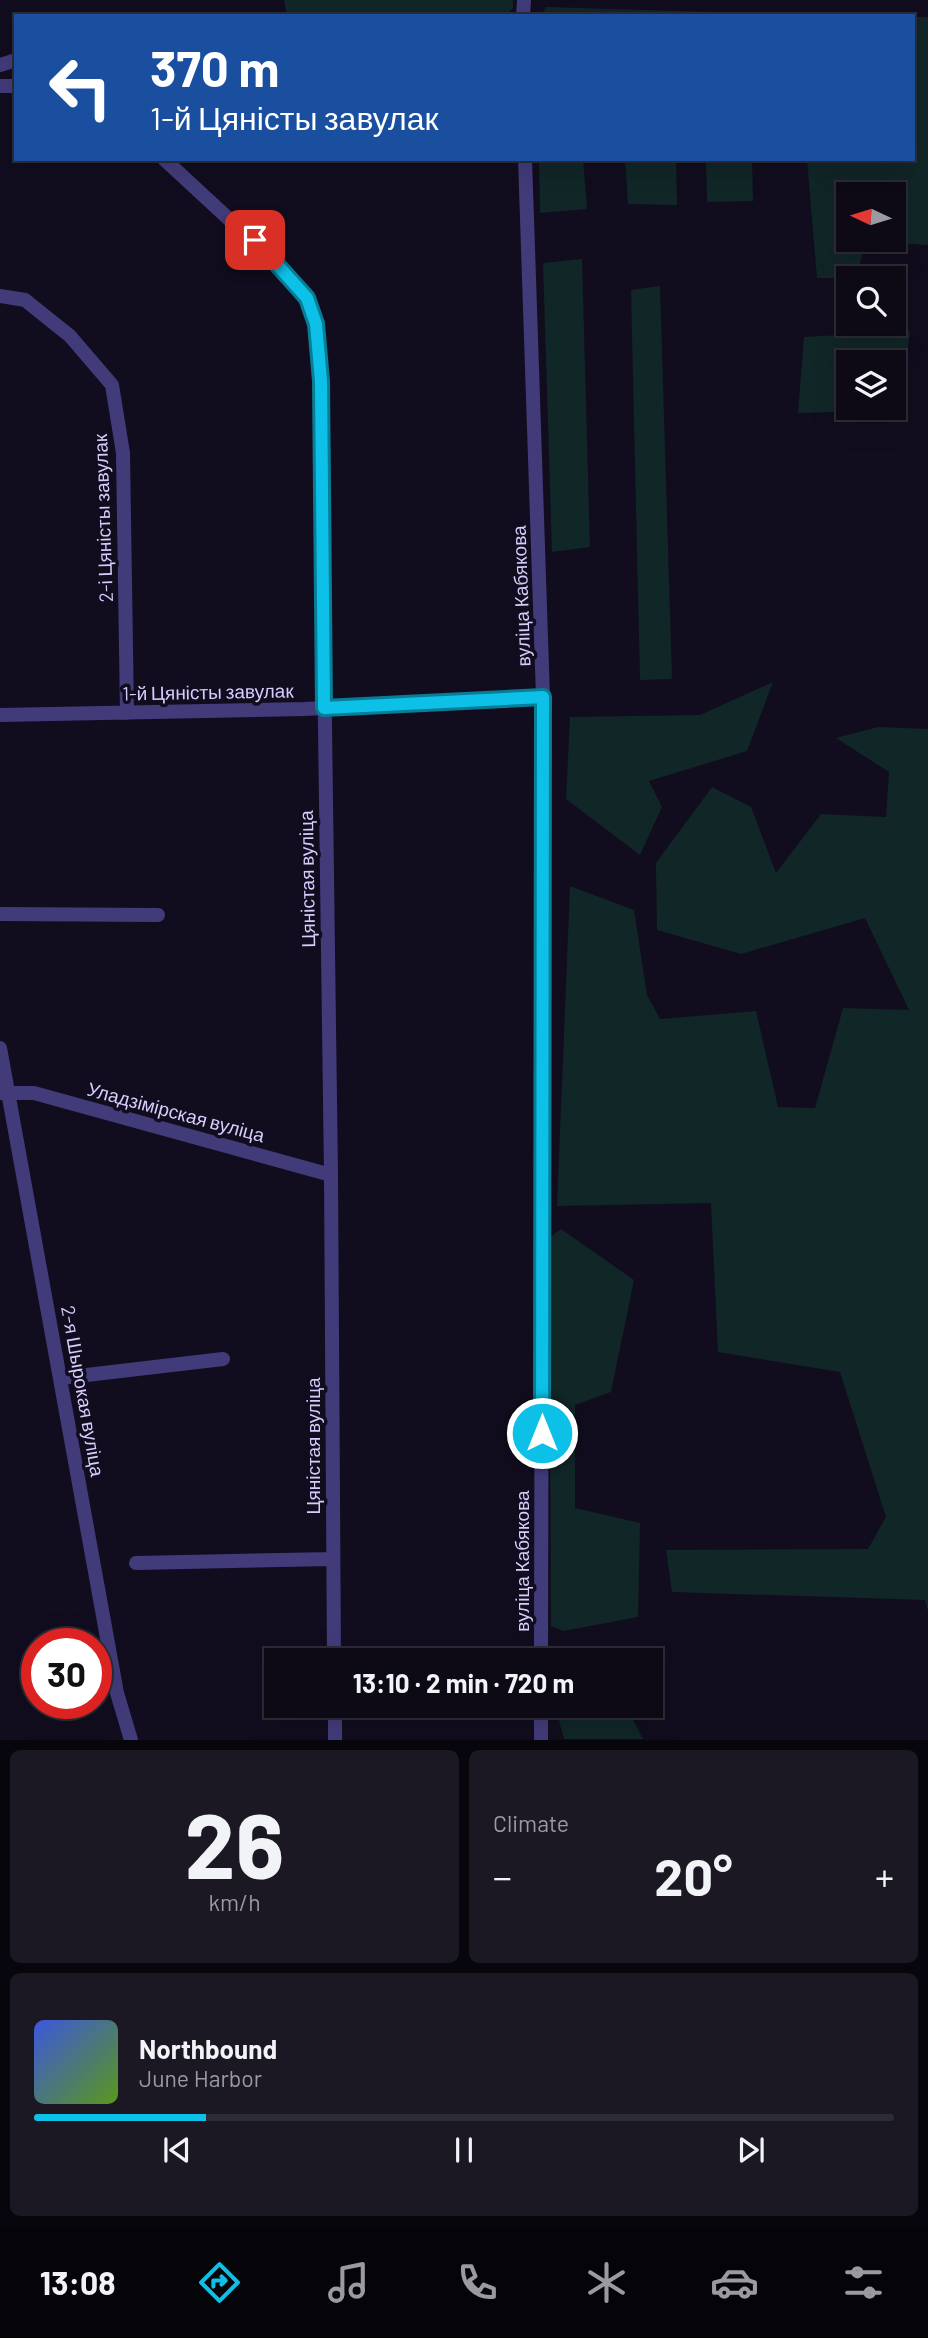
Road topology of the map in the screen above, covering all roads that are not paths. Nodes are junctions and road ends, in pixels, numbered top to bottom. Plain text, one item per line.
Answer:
1 (166, 161) edge
2 (526, 161) edge
3 (0, 296) edge
4 (543, 697) junction
5 (324, 708) junction
6 (127, 713) junction
7 (0, 715) edge
8 (0, 914) edge
9 (158, 915) dead end
10 (0, 1048) edge
11 (4, 1093) edge
12 (331, 1175) junction
13 (223, 1359) dead end
14 (61, 1378) junction
15 (333, 1559) junction
16 (136, 1563) dead end
17 (334, 1648) edge
18 (541, 1648) edge
19 (335, 1718) edge
20 (541, 1718) edge
21 (131, 1740) edge
22 (335, 1740) edge
23 (541, 1740) edge

1 - 5 street, Цяністая вуліца
2 - 4 street, вуліца Кабякова
3 - 6 street, 2-і Цяністы завулак
4 - 5 street, 1-й Цяністы завулак
4 - 18 street, вуліца Кабякова
5 - 6 street, 1-й Цяністы завулак
5 - 12 street, Цяністая вуліца
6 - 7 street, 1-й Цяністы завулак
8 - 9 street
10 - 11 street, 2-я Шырокая вуліца
11 - 12 street, Уладзімірская вуліца
11 - 14 street, 2-я Шырокая вуліца
12 - 15 street, Цяністая вуліца
13 - 14 street
14 - 21 street, 2-я Шырокая вуліца
15 - 16 street
15 - 17 street, Цяністая вуліца
19 - 22 street
20 - 23 street

